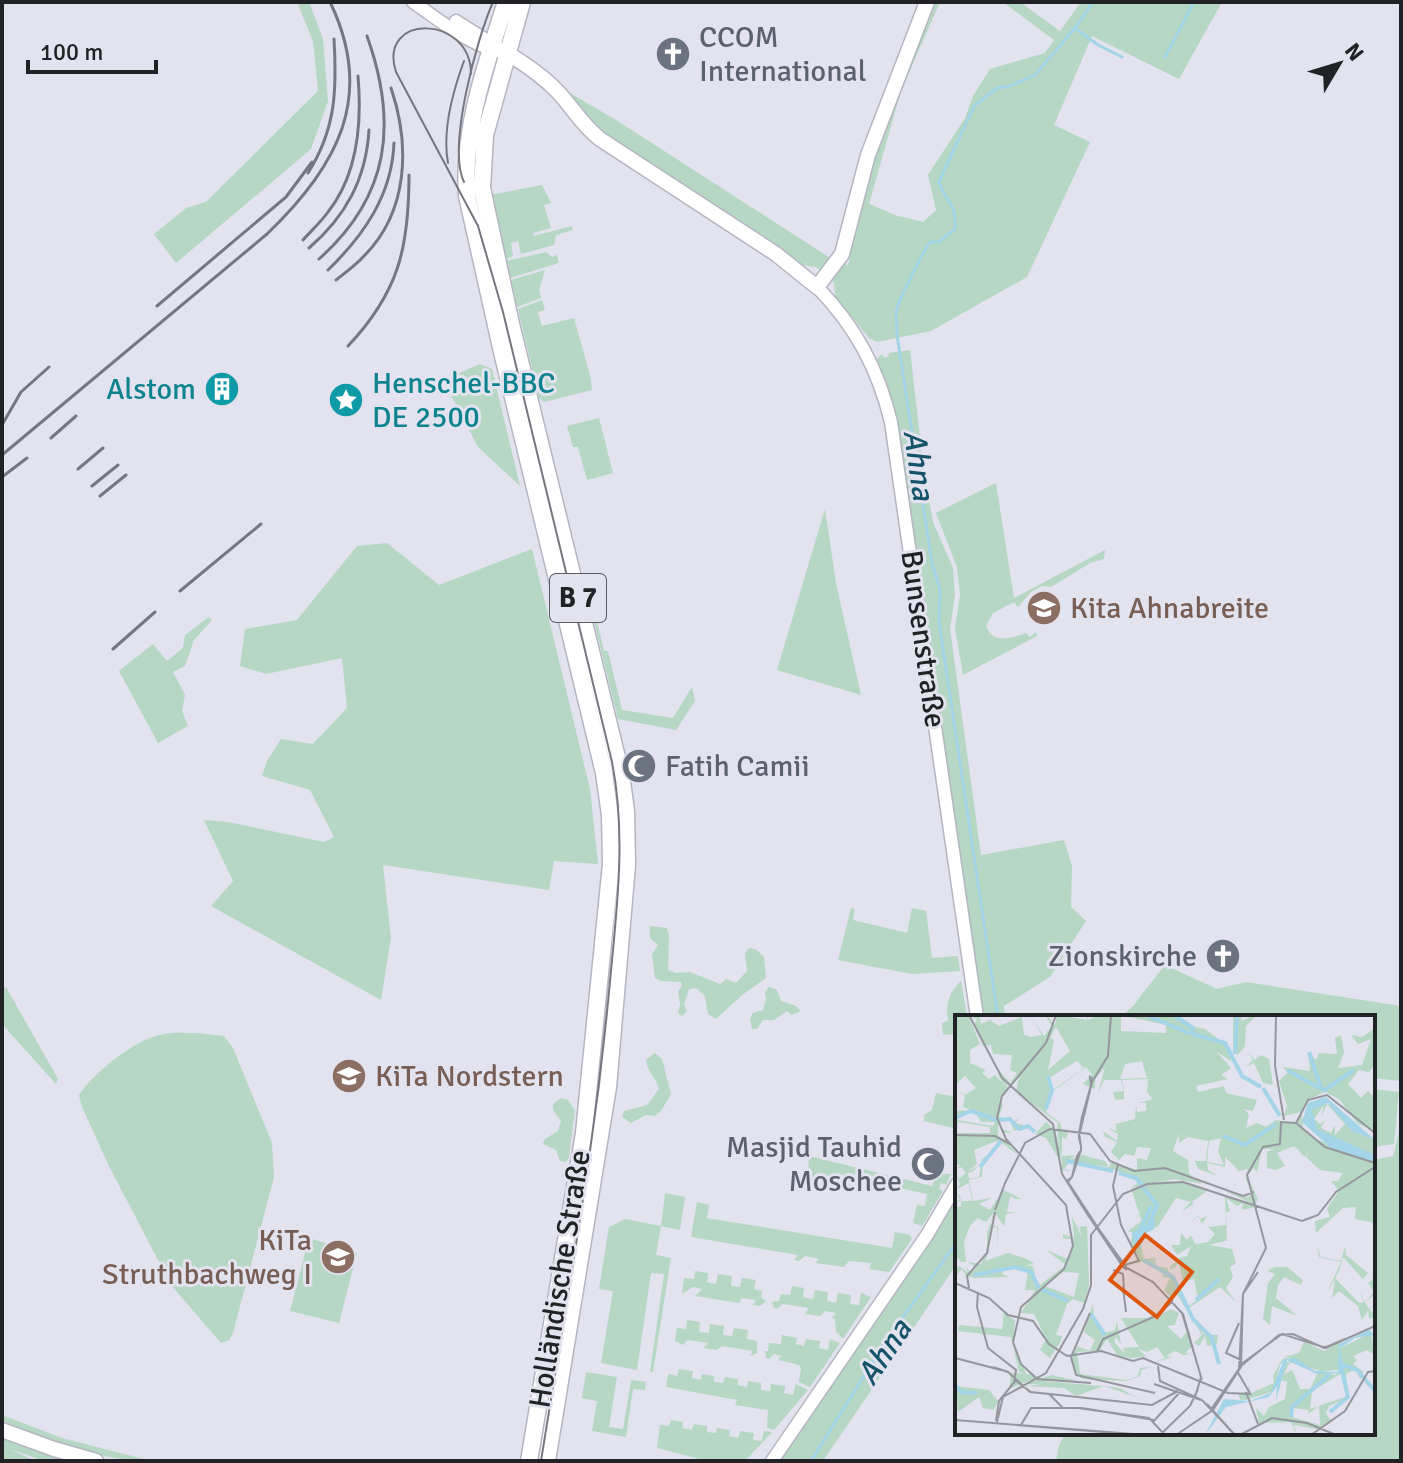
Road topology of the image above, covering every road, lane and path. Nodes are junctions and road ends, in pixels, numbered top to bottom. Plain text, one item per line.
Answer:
1 (413, 2) edge
2 (425, 2) edge
3 (506, 2) edge
4 (522, 2) edge
5 (927, 2) edge
6 (497, 50) junction
7 (817, 287) junction
8 (597, 984) junction
9 (617, 989) junction
10 (977, 1015) edge
11 (586, 1096) junction
12 (605, 1113) junction
13 (955, 1187) edge
14 (2, 1430) edge
15 (96, 1461) edge
16 (529, 1461) edge
17 (547, 1461) edge
18 (772, 1461) edge

1 - 6 street
2 - 6 street
3 - 6 main road, Holländische Straße / B 7
4 - 6 main road, Holländische Straße / B 7
5 - 7 main road
6 - 7 main road, Bunsenstraße
6 - 8 main road, Holländische Straße / B 7
6 - 9 main road, Holländische Straße / B 7
7 - 10 street, Bunsenstraße
8 - 9 main road
8 - 11 main road, Holländische Straße / B 7
9 - 12 main road, Holländische Straße / B 7
11 - 12 main road, Holländische Straße
11 - 16 main road, Holländische Straße / B 7
12 - 17 main road, Holländische Straße / B 7
13 - 18 street
14 - 15 main road

